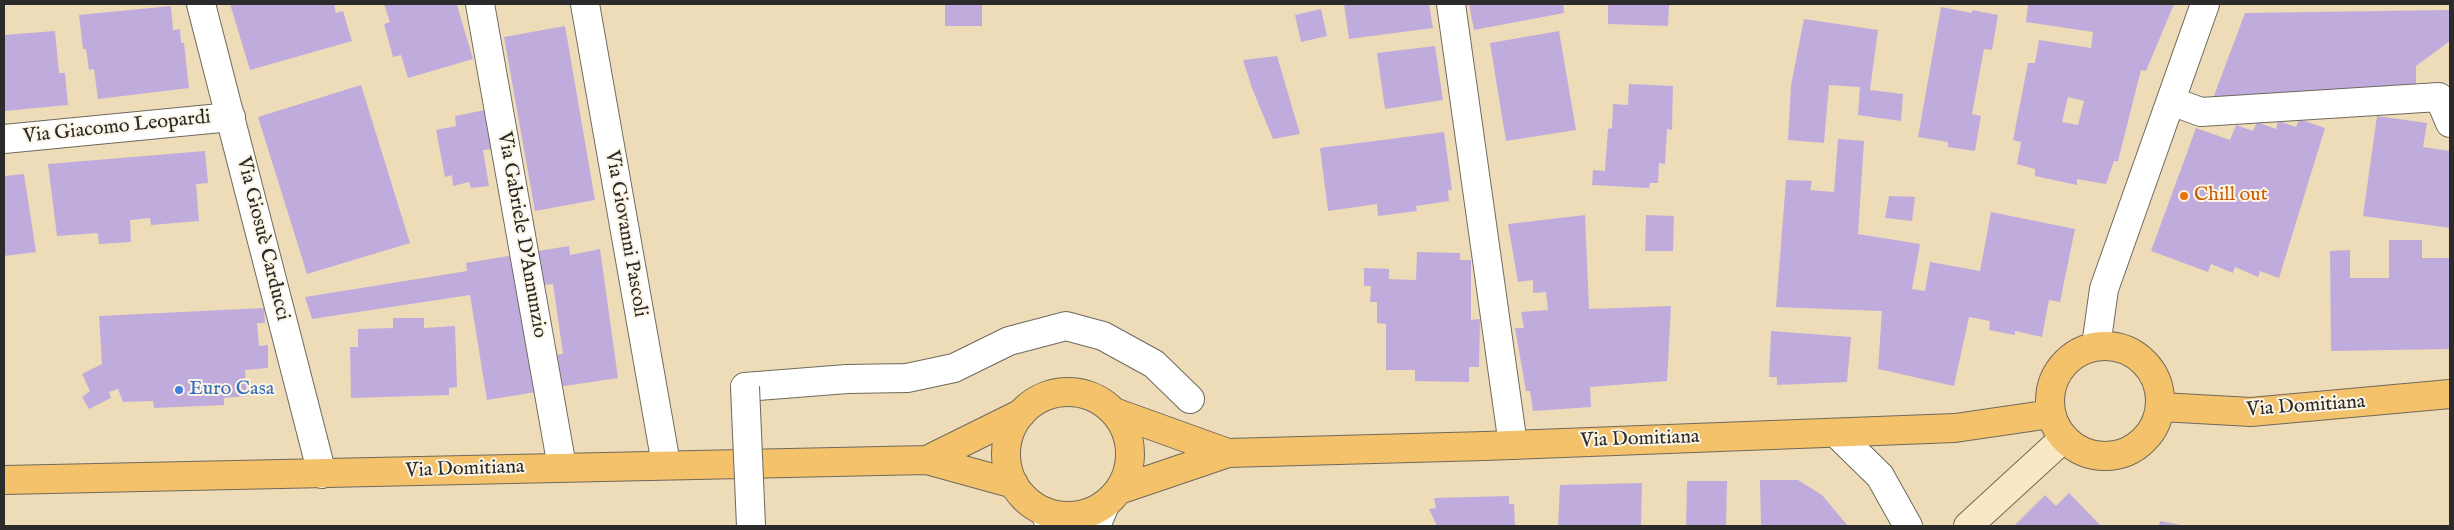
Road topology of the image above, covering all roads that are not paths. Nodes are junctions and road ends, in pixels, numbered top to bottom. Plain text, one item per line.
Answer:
1 (202, 4) edge
2 (480, 4) edge
3 (585, 4) edge
4 (1451, 4) edge
5 (2205, 4) edge
6 (2171, 101) junction
7 (231, 117) junction
8 (2450, 123) edge
9 (4, 139) edge
10 (2096, 346) junction
11 (2450, 394) edge
12 (1190, 399) dead end
13 (2161, 407) junction
14 (1114, 412) junction
15 (1022, 413) junction
16 (2051, 414) junction
17 (1836, 433) junction
18 (2064, 438) junction
19 (1513, 445) junction
20 (1228, 454) junction
21 (927, 460) junction
22 (666, 464) junction
23 (562, 467) junction
24 (322, 474) junction
25 (4, 480) edge
26 (1014, 484) junction
27 (1107, 507) edge
28 (1047, 519) edge
29 (751, 526) edge
30 (1908, 526) edge
31 (1968, 526) edge

1 - 7 street, Via Giosuè Carducci
2 - 23 street, Via Gabriele D'Annunzio
3 - 22 street, Via Giovanni Pascoli
4 - 19 street
5 - 6 street
6 - 8 street
6 - 10 street
7 - 9 street, Via Giacomo Leopardi
7 - 24 street, Via Giosuè Carducci
10 - 13 main road
10 - 16 main road
11 - 13 main road, Via Domitiana
12 - 29 street, bridge
13 - 18 main road
14 - 15 main road
14 - 20 main road, Via Domitiana
14 - 27 main road
15 - 21 main road, Via Domitiana
15 - 26 main road
16 - 17 main road, Via Domitiana
16 - 18 main road
17 - 19 main road, Via Domitiana
17 - 30 street
18 - 31 street
19 - 20 main road, Via Domitiana
20 - 27 main road, Via Domitiana
21 - 22 main road, Via Domitiana
21 - 26 main road, Via Domitiana
22 - 23 main road, Via Domitiana
23 - 24 main road, Via Domitiana
24 - 25 main road, Via Domitiana
26 - 28 main road
27 - 28 main road

